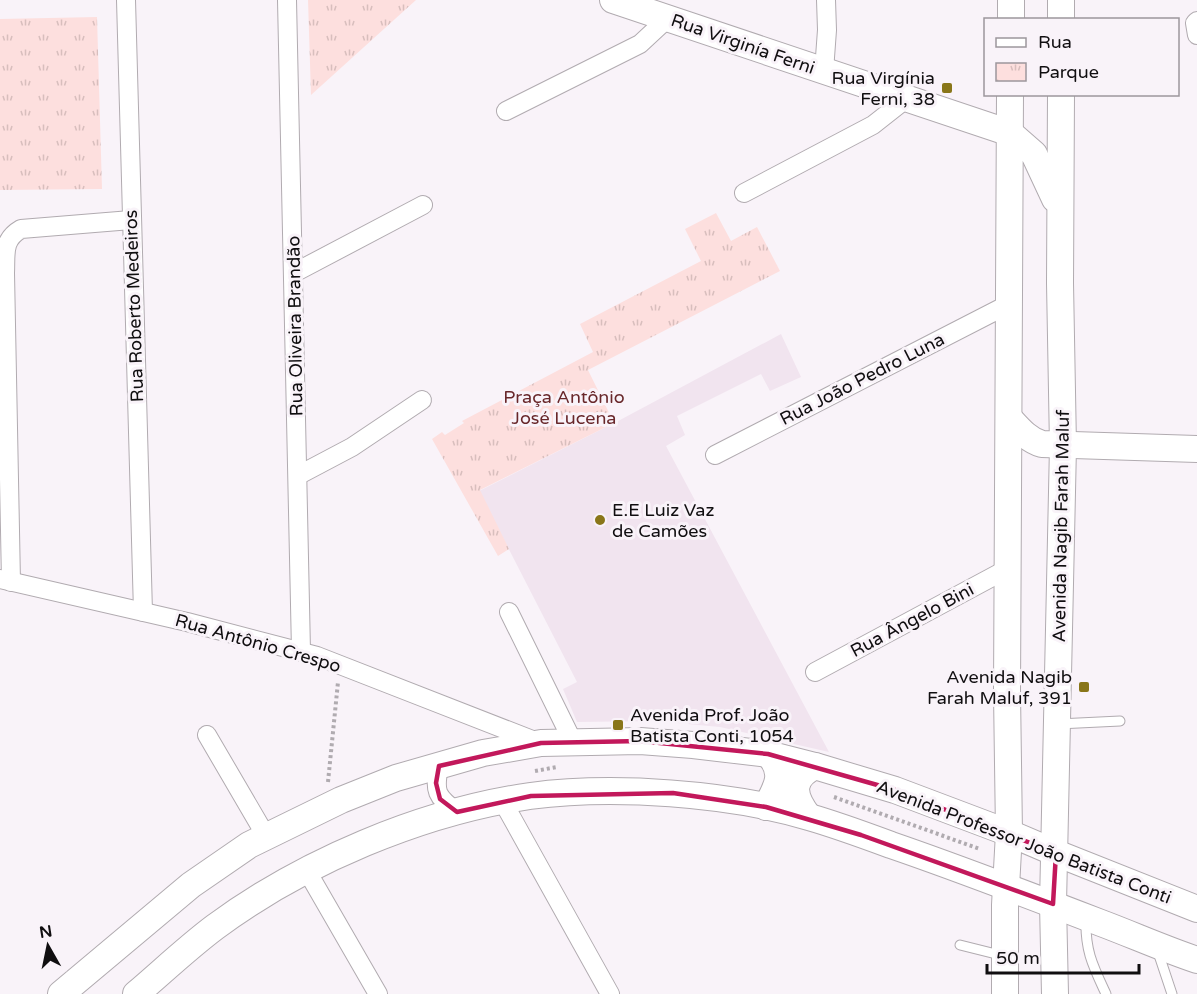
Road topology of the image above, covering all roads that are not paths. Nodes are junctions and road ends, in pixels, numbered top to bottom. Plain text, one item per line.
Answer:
1 (126, 0) edge
2 (287, 0) edge
3 (613, 0) edge
4 (826, 0) edge
5 (1011, 0) edge
6 (1061, 0) edge
7 (668, 18) junction
8 (1011, 18) edge
9 (1061, 18) edge
10 (1197, 21) edge
11 (1197, 35) edge
12 (824, 71) junction
13 (1010, 96) edge
14 (1061, 96) edge
15 (906, 99) junction
16 (506, 111) dead end
17 (1010, 133) junction
18 (744, 193) dead end
19 (423, 205) dead end
20 (1060, 211) junction
21 (131, 220) junction
22 (294, 273) junction
23 (1009, 304) junction
24 (422, 400) dead end
25 (1009, 418) junction
26 (1063, 446) junction
27 (1197, 449) edge
28 (715, 454) dead end
29 (299, 475) junction
30 (1009, 568) junction
31 (5, 580) edge
32 (143, 612) junction
33 (509, 612) dead end
34 (301, 651) junction
35 (815, 672) dead end
36 (1120, 721) dead end
37 (1058, 724) junction
38 (207, 735) dead end
39 (573, 742) junction
40 (542, 743) junction
41 (768, 754) junction
42 (439, 766) junction
43 (815, 766) junction
44 (503, 802) junction
45 (766, 807) junction
46 (457, 812) junction
47 (808, 816) junction
48 (1009, 833) junction
49 (266, 836) junction
50 (1056, 853) junction
51 (307, 871) junction
52 (1006, 886) junction
53 (1053, 904) junction
54 (1197, 909) edge
55 (1086, 917) junction
56 (1155, 944) junction
57 (960, 945) dead end
58 (1005, 956) junction
59 (1197, 960) edge
60 (61, 994) edge
61 (136, 994) edge
62 (378, 994) edge
63 (610, 994) edge
64 (1005, 994) edge
65 (1055, 994) edge
66 (1106, 994) edge
67 (1172, 994) edge

1 - 21 street, Rua Roberto Medeiros
2 - 22 street, Rua Oliveira Brandão
3 - 7 main road, Rua Virginía Ferni
4 - 12 street
5 - 8 main road
6 - 9 main road
7 - 12 main road, Rua Virginía Ferni
7 - 16 street
10 - 11 street
12 - 15 main road, Rua Virginía Ferni
13 - 17 main road
14 - 20 main road, Avenida Nagib Farah Maluf
15 - 17 main road, Rua Virginía Ferni
15 - 18 street
17 - 20 main road
17 - 23 main road
19 - 22 street
20 - 26 main road, Avenida Nagib Farah Maluf
21 - 31 street
21 - 32 street, Rua Roberto Medeiros
22 - 29 street, Rua Oliveira Brandão
23 - 25 main road
23 - 28 street, Rua João Pedro Luna
24 - 29 street
25 - 26 main road
25 - 30 main road
26 - 27 main road
26 - 37 main road, Avenida Nagib Farah Maluf
29 - 34 street, Rua Oliveira Brandão
30 - 35 street, Rua Ângelo Bini
30 - 48 main road
31 - 32 street, Rua Antônio Crespo
32 - 34 street, Rua Antônio Crespo
33 - 39 street
34 - 40 street, Rua Antônio Crespo
36 - 37 lane
37 - 50 main road, Avenida Nagib Farah Maluf
38 - 49 street
39 - 40 main road, Avenida Professor João Batista Conti
39 - 41 main road, Avenida Professor João Batista Conti
40 - 42 main road, Avenida Professor João Batista Conti
41 - 43 main road, Avenida Professor João Batista Conti
41 - 45 main road
42 - 46 street
42 - 49 main road, Avenida Professor João Batista Conti
43 - 47 main road
43 - 48 main road, Avenida Professor João Batista Conti
44 - 45 main road
44 - 46 main road
44 - 63 street
45 - 47 main road
46 - 51 main road
47 - 52 main road
48 - 50 main road, Avenida Professor João Batista Conti
48 - 52 main road
49 - 60 main road, Avenida Professor João Batista Conti
50 - 53 main road, Avenida Nagib Farah Maluf
50 - 54 main road, Avenida Professor João Batista Conti
51 - 61 main road
51 - 62 street
52 - 53 main road
52 - 58 main road
53 - 55 main road
53 - 65 main road, Avenida Nagib Farah Maluf
55 - 56 main road
55 - 66 lane
56 - 59 main road
56 - 67 lane
57 - 58 lane
58 - 64 main road

